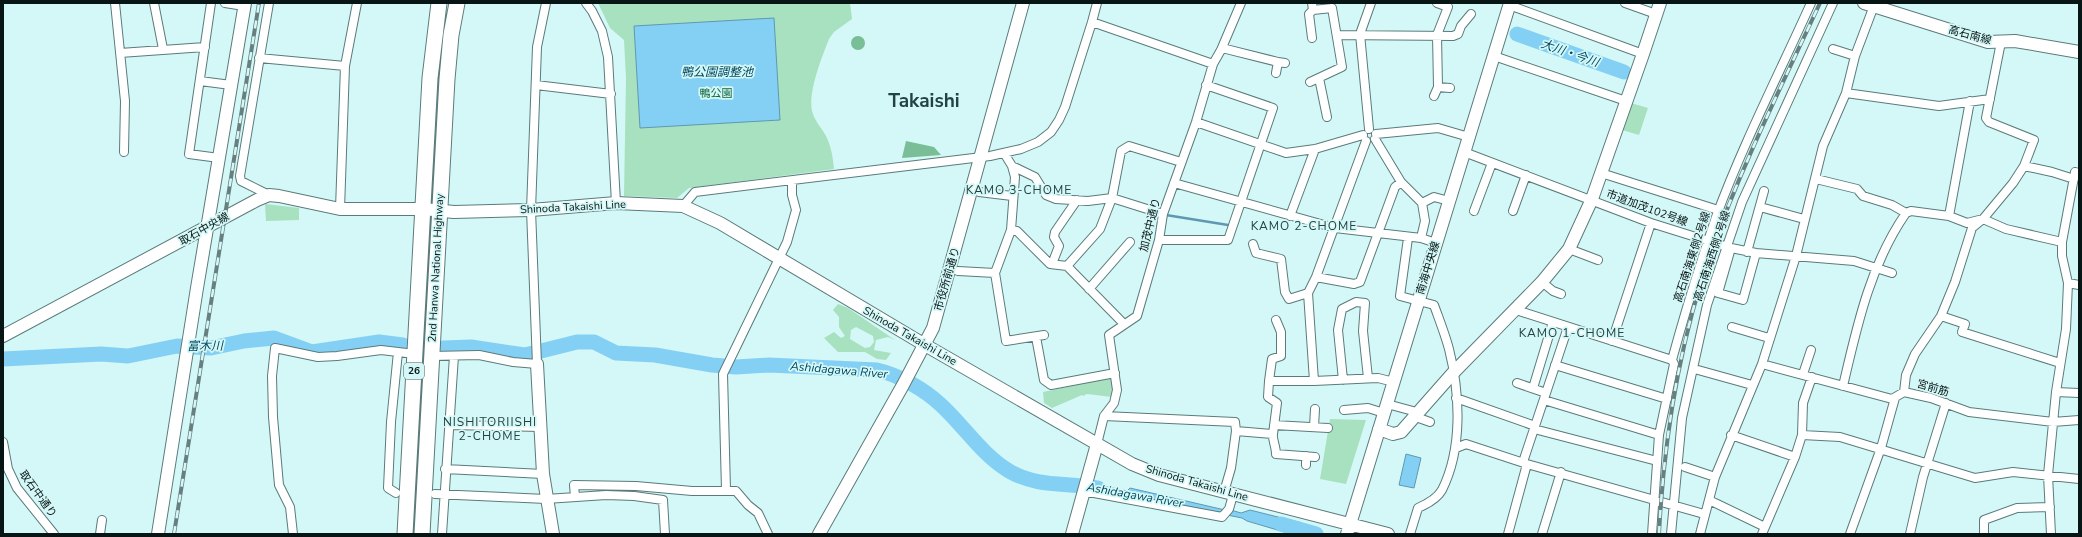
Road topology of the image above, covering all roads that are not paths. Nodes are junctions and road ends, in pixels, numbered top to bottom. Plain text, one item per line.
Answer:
1 (115, 3) edge
2 (154, 3) edge
3 (211, 3) edge
4 (225, 3) edge
5 (268, 3) edge
6 (357, 3) edge
7 (439, 3) edge
8 (457, 3) edge
9 (546, 3) edge
10 (586, 3) edge
11 (1023, 3) edge
12 (1097, 3) edge
13 (1241, 3) edge
14 (1371, 3) edge
15 (1437, 3) edge
16 (1625, 3) edge
17 (1811, 3) edge
18 (1833, 3) edge
19 (1510, 4) edge
20 (1871, 4) edge
21 (244, 5) edge
22 (1312, 6) edge
23 (1658, 8) edge
24 (1471, 14) dead end
25 (1092, 22) junction
26 (1360, 34) junction
27 (1336, 35) junction
28 (1437, 35) junction
29 (1312, 38) dead end
30 (2001, 42) junction
31 (205, 47) junction
32 (1222, 48) junction
33 (163, 49) junction
34 (1833, 49) dead end
35 (120, 52) junction
36 (2079, 52) edge
37 (1643, 54) junction
38 (1494, 56) junction
39 (1855, 56) junction
40 (259, 58) junction
41 (1212, 64) junction
42 (345, 66) junction
43 (1276, 73) dead end
44 (1319, 78) junction
45 (200, 81) junction
46 (1310, 82) dead end
47 (231, 85) junction
48 (536, 85) junction
49 (1206, 85) junction
50 (1438, 87) junction
51 (1450, 88) dead end
52 (1846, 93) junction
53 (611, 94) junction
54 (1434, 96) dead end
55 (1990, 99) junction
56 (1626, 101) junction
57 (1970, 101) junction
58 (1327, 117) dead end
59 (1196, 122) junction
60 (1370, 137) junction
61 (1469, 137) junction
62 (1262, 146) junction
63 (1315, 149) junction
64 (124, 152) dead end
65 (1464, 152) junction
66 (1004, 154) junction
67 (982, 156) junction
68 (219, 158) junction
69 (1181, 162) junction
70 (1492, 163) junction
71 (1012, 166) junction
72 (2024, 166) junction
73 (1601, 173) junction
74 (1526, 175) junction
75 (2076, 176) edge
76 (1816, 179) junction
77 (792, 181) junction
78 (1401, 182) junction
79 (1174, 183) junction
80 (1764, 191) dead end
81 (979, 192) dead end
82 (269, 195) junction
83 (1012, 196) junction
84 (1112, 198) junction
85 (1592, 199) junction
86 (1077, 200) junction
87 (1449, 201) junction
88 (1240, 202) junction
89 (616, 203) junction
90 (1422, 203) junction
91 (683, 206) junction
92 (1760, 207) junction
93 (340, 209) junction
94 (422, 209) junction
95 (1715, 209) dead end
96 (531, 210) junction
97 (439, 211) junction
98 (1474, 211) dead end
99 (1513, 211) dead end
100 (1906, 213) junction
101 (1163, 214) junction
102 (1290, 216) junction
103 (1949, 216) junction
104 (1804, 219) junction
105 (1983, 219) junction
106 (1651, 222) junction
107 (208, 227) junction
108 (1334, 228) junction
109 (1011, 230) junction
110 (1377, 234) junction
111 (1408, 238) junction
112 (1421, 238) junction
113 (1159, 240) junction
114 (1709, 241) junction
115 (1130, 242) dead end
116 (2062, 242) junction
117 (1436, 243) junction
118 (1253, 244) dead end
119 (1729, 247) junction
120 (1569, 249) junction
121 (1747, 252) junction
122 (1756, 253) junction
123 (1796, 256) junction
124 (778, 258) junction
125 (1598, 260) dead end
126 (1052, 264) junction
127 (1066, 266) junction
128 (1876, 266) junction
129 (958, 271) dead end
130 (995, 273) junction
131 (1892, 273) dead end
132 (1316, 277) junction
133 (1542, 282) junction
134 (2068, 283) junction
135 (2079, 285) edge
136 (1089, 289) junction
137 (1308, 293) junction
138 (1561, 294) dead end
139 (1418, 300) junction
140 (1516, 310) junction
141 (1941, 316) junction
142 (1276, 320) dead end
143 (1553, 322) junction
144 (1124, 324) junction
145 (1568, 327) junction
146 (1732, 327) dead end
147 (3, 336) edge
148 (1769, 338) junction
149 (1612, 341) junction
150 (925, 345) junction
151 (1811, 350) dead end
152 (398, 352) junction
153 (415, 354) junction
154 (431, 356) junction
155 (454, 356) junction
156 (536, 356) junction
157 (1672, 360) junction
158 (2060, 363) junction
159 (1762, 364) junction
160 (1555, 365) junction
161 (1698, 370) dead end
162 (1115, 373) junction
163 (1454, 373) junction
164 (1803, 374) junction
165 (1812, 377) junction
166 (1368, 378) junction
167 (1343, 380) junction
168 (1269, 381) junction
169 (1314, 381) junction
170 (1394, 382) junction
171 (1516, 383) dead end
172 (1752, 385) junction
173 (1843, 386) junction
174 (1533, 388) junction
175 (1904, 392) junction
176 (2056, 392) junction
177 (2079, 393) edge
178 (1545, 396) junction
179 (1456, 398) junction
180 (1895, 398) junction
181 (1667, 399) junction
182 (1946, 403) junction
183 (1315, 408) dead end
184 (1386, 408) junction
185 (1344, 410) dead end
186 (1415, 415) junction
187 (1104, 416) junction
188 (2079, 420) edge
189 (1430, 422) dead end
190 (2053, 422) junction
191 (450, 425) junction
192 (1274, 425) junction
193 (1314, 427) junction
194 (540, 428) junction
195 (1328, 428) dead end
196 (1534, 428) junction
197 (1379, 429) junction
198 (1236, 431) junction
199 (1272, 434) junction
200 (1731, 434) junction
201 (1659, 435) junction
202 (1802, 435) junction
203 (3, 442) edge
204 (1097, 444) junction
205 (1456, 448) junction
206 (1881, 448) junction
207 (1795, 457) junction
208 (1309, 459) dead end
209 (1657, 461) junction
210 (1525, 463) junction
211 (1928, 463) junction
212 (1684, 467) dead end
213 (5, 469) edge
214 (446, 469) junction
215 (1561, 472) junction
216 (543, 474) junction
217 (2048, 475) junction
218 (1715, 477) junction
219 (2079, 479) edge
220 (1084, 489) junction
221 (726, 490) junction
222 (396, 493) dead end
223 (439, 494) junction
224 (1229, 494) junction
225 (575, 497) junction
226 (546, 499) junction
227 (1654, 499) junction
228 (1709, 500) junction
229 (1673, 504) junction
230 (2050, 507) junction
231 (1704, 514) junction
232 (102, 520) dead end
233 (1349, 530) edge
234 (1763, 532) edge
235 (54, 534) edge
236 (100, 534) edge
237 (158, 534) edge
238 (293, 534) edge
239 (405, 534) edge
240 (422, 534) edge
241 (442, 534) edge
242 (552, 534) edge
243 (665, 534) edge
244 (768, 534) edge
245 (820, 534) edge
246 (1072, 534) edge
247 (1388, 534) edge
248 (1410, 534) edge
249 (1508, 534) edge
250 (1542, 534) edge
251 (1652, 534) edge
252 (1671, 534) edge
253 (1700, 534) edge
254 (1850, 534) edge
255 (1910, 534) edge
256 (1984, 534) edge
257 (2051, 534) edge

1 - 35 street
2 - 33 street
3 - 31 street
4 - 21 street
5 - 40 street
6 - 42 street
7 - 94 highway, 2nd Hanwa National Highway / 26
8 - 97 highway, 2nd Hanwa National Highway / 26
9 - 48 street
10 - 53 street
11 - 67 street, 市役所前通り
12 - 25 street
13 - 32 street, 加茂中通り
14 - 26 street
15 - 28 street
16 - 23 street
17 - 114 street, 高石南海東側2号線
18 - 119 street, 高石南海西側2号線
19 - 37 street
19 - 38 street, 南海中央線
20 - 30 street, 高石南線
20 - 39 street
21 - 47 street
22 - 27 street
22 - 29 street
23 - 37 street
24 - 28 street
25 - 41 street
25 - 66 street
26 - 27 street
26 - 28 street
26 - 60 street
27 - 44 street
28 - 50 street
30 - 36 street, 高石南線
30 - 55 street
31 - 33 street
31 - 45 street
32 - 41 street, 加茂中通り
32 - 43 street
33 - 35 street
34 - 39 street
35 - 64 street
37 - 56 street
38 - 56 street
38 - 61 street, 南海中央線
39 - 52 street
40 - 42 street
40 - 82 street
41 - 49 street, 加茂中通り
42 - 93 street
44 - 46 street
44 - 58 street
45 - 47 street
45 - 68 street
47 - 68 street
48 - 53 street
48 - 96 street
49 - 59 street, 加茂中通り
49 - 62 street
50 - 51 street
50 - 54 street
52 - 57 street
52 - 76 street
53 - 89 street
55 - 57 street
55 - 72 street
56 - 73 street
57 - 103 street
59 - 62 street
59 - 69 street, 加茂中通り
60 - 61 street
60 - 63 street
60 - 78 street
60 - 108 street
61 - 65 street, 南海中央線
62 - 63 street
62 - 88 street
63 - 102 street
65 - 70 street, 市道加茂102号線
65 - 87 street, 南海中央線
66 - 67 street
66 - 71 street
67 - 77 street
67 - 150 street, 市役所前通り
68 - 107 street
69 - 79 street, 加茂中通り
69 - 84 street
70 - 74 street, 市道加茂102号線
70 - 98 street
71 - 83 street
71 - 86 street
72 - 75 street
72 - 105 street
73 - 85 street
73 - 95 street
74 - 85 street, 市道加茂102号線
74 - 99 street
75 - 116 street
76 - 100 street
76 - 104 street
77 - 91 street
77 - 124 street
78 - 90 street
78 - 110 street
79 - 88 street
79 - 101 street, 加茂中通り
80 - 92 street
81 - 83 street
82 - 93 street
82 - 107 street, 取石中央線
83 - 109 street
84 - 86 street
84 - 101 street
84 - 127 street
85 - 106 street, 市道加茂102号線
85 - 120 street
86 - 126 street
87 - 90 street
87 - 117 street, 南海中央線
88 - 102 street
88 - 113 street
89 - 91 street, Shinoda Takaishi Line
89 - 96 street, Shinoda Takaishi Line
90 - 112 street
91 - 124 street, Shinoda Takaishi Line
92 - 104 street
92 - 121 street
93 - 94 street
94 - 97 street, Shinoda Takaishi Line
94 - 153 highway, 2nd Hanwa National Highway / 26
96 - 97 street, Shinoda Takaishi Line
96 - 156 street
97 - 154 highway, 2nd Hanwa National Highway / 26
100 - 103 street
100 - 128 street
101 - 113 street, 加茂中通り
102 - 108 street
103 - 105 street
104 - 123 street
105 - 116 street
105 - 141 street
106 - 114 street, 市道加茂102号線
106 - 149 street
107 - 147 street, 取石中央線
107 - 237 street
108 - 110 street
108 - 132 street
109 - 126 street
109 - 130 street
110 - 111 street
110 - 132 street
111 - 112 street
111 - 139 street
112 - 117 street
113 - 144 street, 加茂中通り
114 - 119 street, 市道加茂102号線
114 - 157 street, 高石南海東側2号線
115 - 136 street
116 - 134 street
117 - 139 street, 南海中央線
118 - 137 street
119 - 121 street, 市道加茂102号線
119 - 122 street
119 - 229 street, 高石南海西側2号線
120 - 125 street
120 - 133 street
121 - 122 street, 市道加茂102号線
122 - 123 street, 市道加茂102号線
123 - 128 street, 市道加茂102号線
123 - 148 street
124 - 150 street, Shinoda Takaishi Line
124 - 221 street
126 - 127 street
127 - 136 street
128 - 131 street, 市道加茂102号線
128 - 173 street
129 - 130 street
130 - 162 street
132 - 137 street
133 - 138 street
133 - 140 street
134 - 135 street
134 - 158 street
136 - 144 street
137 - 169 street
139 - 163 street
139 - 170 street, 南海中央線
140 - 143 street
140 - 163 street
141 - 158 street
141 - 175 street
142 - 168 street
143 - 145 street
143 - 174 street
144 - 162 street, 加茂中通り
145 - 149 street
145 - 160 street
146 - 148 street
148 - 159 street
149 - 157 street
150 - 204 street, Shinoda Takaishi Line
150 - 245 street, 市役所前通り
151 - 164 street
152 - 153 street
152 - 222 street
152 - 238 street
153 - 239 highway, 2nd Hanwa National Highway / 26
154 - 155 street
154 - 240 highway, 2nd Hanwa National Highway / 26
155 - 156 street
155 - 191 street
156 - 194 street
157 - 181 street, 高石南海東側2号線
158 - 176 street
159 - 164 street
159 - 172 street
160 - 178 street
160 - 181 street
161 - 172 street
162 - 187 street, 加茂中通り
163 - 179 street
163 - 186 street
164 - 165 street
165 - 173 street
165 - 202 street
166 - 167 street
166 - 167 street
166 - 170 street
167 - 169 street
168 - 169 street
168 - 192 street
170 - 184 street, 南海中央線
171 - 174 street
172 - 200 street
173 - 180 street
174 - 178 street
175 - 180 street, 宮前筋
175 - 182 street, 宮前筋
176 - 177 street
176 - 190 street
178 - 196 street
178 - 201 street
179 - 196 street
179 - 205 street
180 - 206 street
181 - 201 street, 高石南海東側2号線
182 - 190 street, 宮前筋
182 - 211 street
183 - 193 street
184 - 185 street
184 - 186 street
184 - 197 street, 南海中央線
186 - 189 street
186 - 197 street
187 - 198 street
187 - 204 street, 加茂中通り
188 - 190 street, 宮前筋
190 - 217 street
191 - 194 street
191 - 214 street
192 - 193 street
192 - 199 street
193 - 195 street
194 - 216 street
196 - 209 street
196 - 210 street
197 - 233 street, 南海中央線
198 - 199 street
198 - 224 street
199 - 208 street
200 - 207 street
200 - 218 street
201 - 209 street, 高石南海東側2号線
202 - 206 street
202 - 207 street
203 - 213 street, 取石中通り
204 - 220 street
204 - 224 street, Shinoda Takaishi Line
205 - 210 street
205 - 248 street
206 - 211 street
206 - 254 street
207 - 234 street
209 - 227 street, 高石南海東側2号線
210 - 215 street
210 - 249 street
211 - 217 street
211 - 255 street
212 - 218 street
213 - 235 street, 取石中通り
214 - 216 street
214 - 223 street
215 - 227 street
215 - 250 street
216 - 226 street
217 - 219 street
217 - 230 street
218 - 228 street
220 - 224 street
220 - 246 street
221 - 225 street
221 - 244 street
223 - 226 street
223 - 241 street
224 - 233 street, Shinoda Takaishi Line
225 - 226 street
225 - 243 street
226 - 242 street
227 - 229 street
227 - 251 street, 高石南海東側2号線
228 - 231 street
228 - 234 street
229 - 231 street
229 - 252 street, 高石南海西側2号線
230 - 256 street
230 - 257 street
231 - 253 street
232 - 236 street
233 - 247 street, Shinoda Takaishi Line

